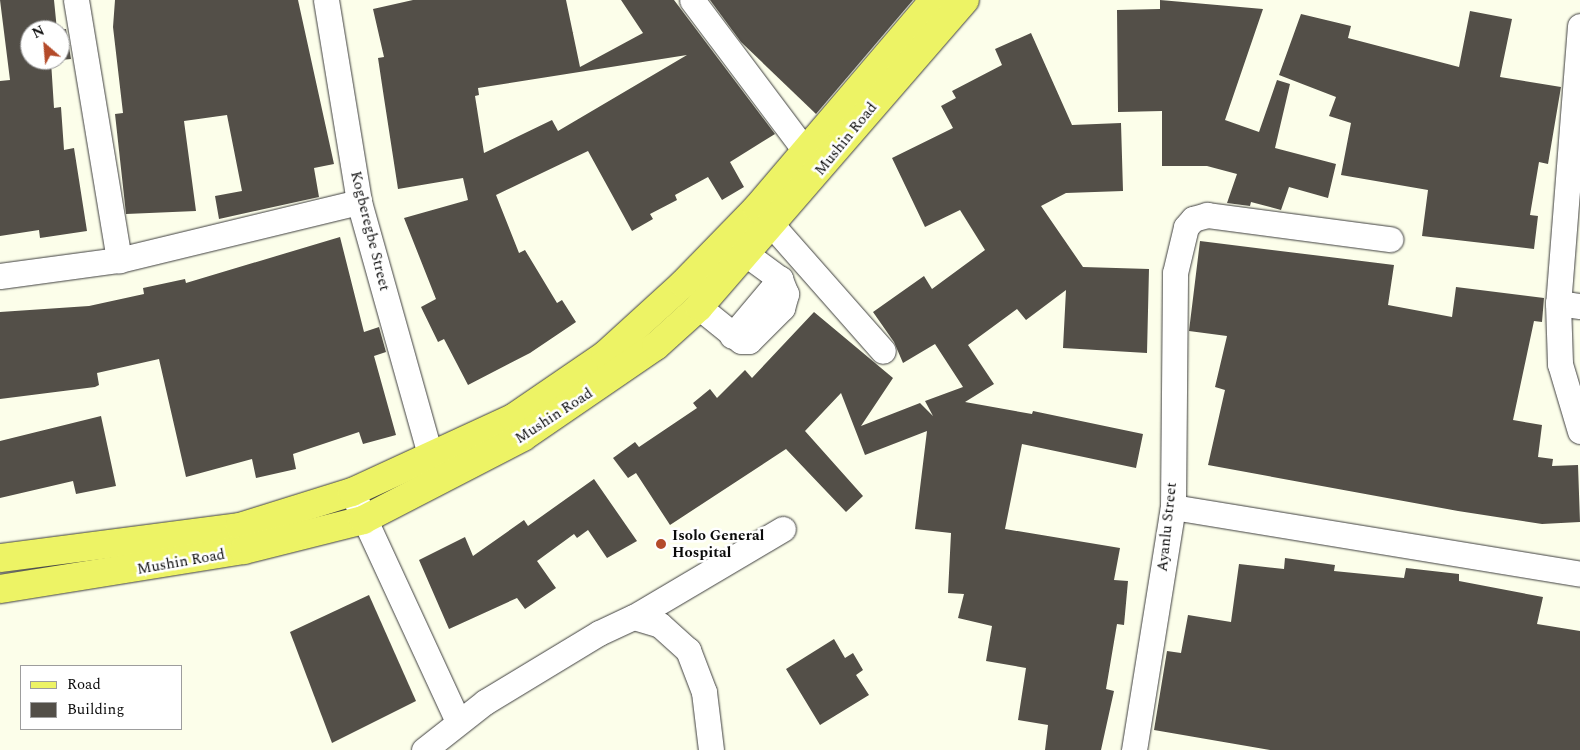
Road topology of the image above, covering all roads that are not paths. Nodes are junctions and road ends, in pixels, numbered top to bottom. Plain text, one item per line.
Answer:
1 (76, 0) edge
2 (326, 0) edge
3 (692, 0) edge
4 (934, 0) edge
5 (965, 0) edge
6 (1580, 26) edge
7 (804, 149) junction
8 (359, 202) junction
9 (771, 224) junction
10 (1390, 239) dead end
11 (746, 254) junction
12 (119, 260) junction
13 (0, 276) edge
14 (1569, 305) edge
15 (699, 307) junction
16 (883, 351) dead end
17 (1580, 431) edge
18 (431, 458) junction
19 (352, 492) junction
20 (1173, 507) junction
21 (363, 520) junction
22 (783, 529) dead end
23 (0, 558) edge
24 (1580, 574) edge
25 (0, 589) edge
26 (634, 617) junction
27 (458, 720) junction
28 (424, 750) edge
29 (711, 750) edge
30 (1134, 750) edge

1 - 12 street
2 - 8 street, Kogberegbe Street
3 - 7 street
4 - 7 main road, Mushin Road
5 - 9 main road, Mushin Road
6 - 14 street
7 - 18 main road, Mushin Road
8 - 12 street
8 - 18 street, Kogberegbe Street
9 - 11 main road, Mushin Road
9 - 16 street
10 - 20 street, Ayanlu Street
11 - 15 main road, Mushin Road
11 - 15 street
12 - 13 street
14 - 17 street
15 - 21 main road, Mushin Road
18 - 19 main road, Mushin Road
19 - 21 street
19 - 23 main road, Mushin Road
20 - 24 street
20 - 30 street, Ayanlu Street
21 - 25 main road, Mushin Road
21 - 27 street
22 - 26 street
26 - 27 street
26 - 29 street
27 - 28 street

